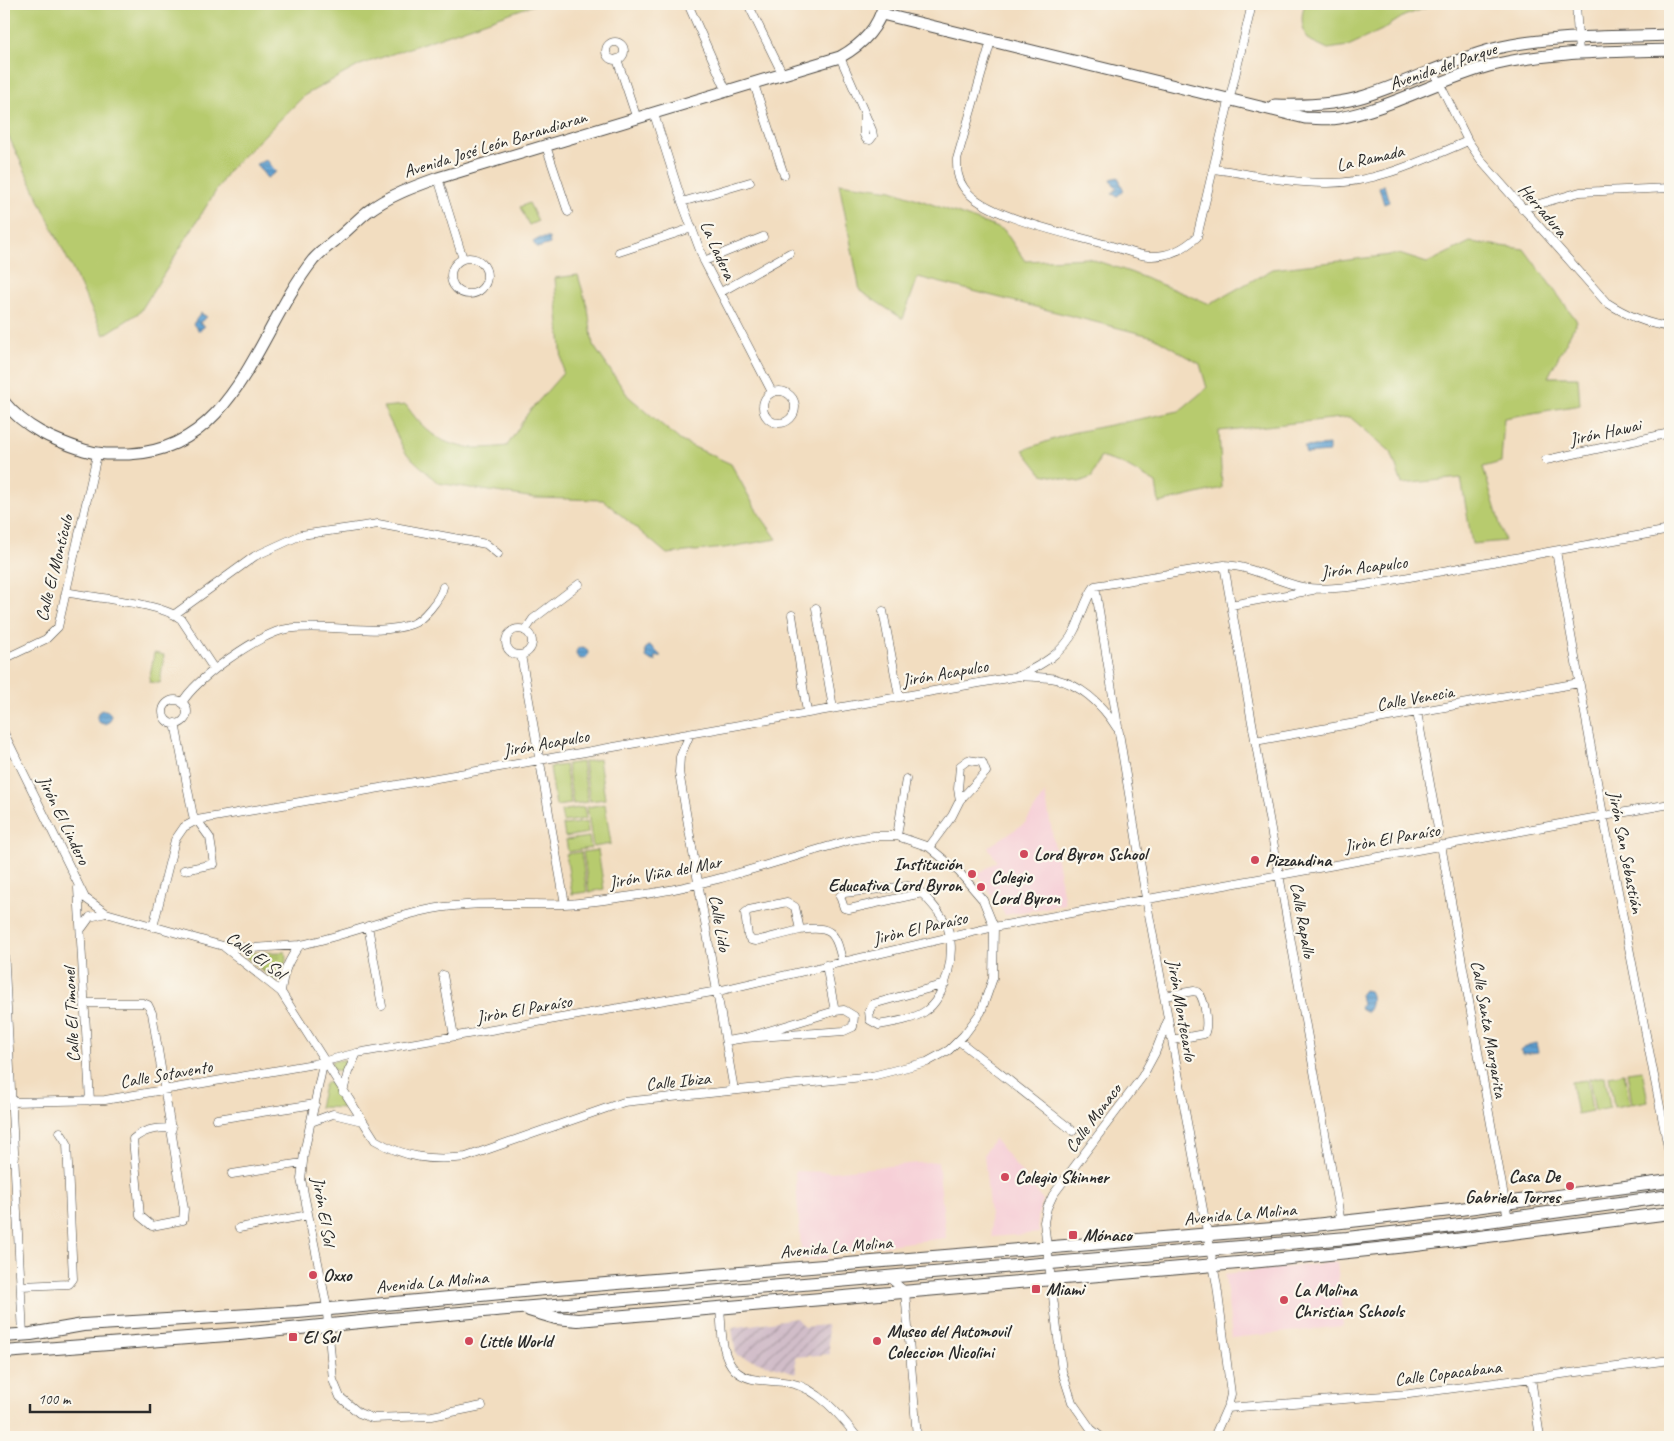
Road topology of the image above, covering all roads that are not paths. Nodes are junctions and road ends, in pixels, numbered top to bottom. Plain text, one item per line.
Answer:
1 (688, 4) edge
2 (748, 4) edge
3 (1252, 4) edge
4 (1576, 4) edge
5 (883, 9) edge
6 (1670, 35) edge
7 (1578, 39) junction
8 (991, 41) junction
9 (1670, 50) edge
10 (1579, 53) junction
11 (840, 57) junction
12 (617, 59) dead end
13 (1433, 70) junction
14 (783, 74) junction
15 (754, 84) junction
16 (1440, 84) junction
17 (727, 92) junction
18 (1230, 101) junction
19 (1261, 105) junction
20 (654, 114) junction
21 (864, 114) dead end
22 (637, 119) junction
23 (1468, 141) junction
24 (546, 146) junction
25 (1214, 169) junction
26 (784, 175) dead end
27 (438, 178) junction
28 (750, 182) dead end
29 (1670, 188) edge
30 (682, 202) junction
31 (1522, 209) junction
32 (568, 212) dead end
33 (692, 228) junction
34 (763, 237) dead end
35 (619, 252) dead end
36 (790, 253) dead end
37 (463, 259) junction
38 (704, 261) junction
39 (720, 292) junction
40 (1670, 326) edge
41 (772, 392) junction
42 (4, 402) edge
43 (1670, 434) edge
44 (97, 455) junction
45 (1546, 460) dead end
46 (1670, 530) edge
47 (1556, 551) junction
48 (498, 554) dead end
49 (1224, 565) junction
50 (579, 584) dead end
51 (1095, 586) junction
52 (443, 587) dead end
53 (1322, 588) junction
54 (66, 592) junction
55 (1231, 605) junction
56 (816, 608) dead end
57 (883, 611) dead end
58 (175, 614) junction
59 (792, 616) dead end
60 (525, 631) junction
61 (521, 655) junction
62 (4, 659) edge
63 (214, 669) junction
64 (1019, 676) junction
65 (1580, 683) junction
66 (900, 696) junction
67 (182, 703) junction
68 (833, 708) junction
69 (807, 712) junction
70 (1417, 712) junction
71 (175, 723) junction
72 (1119, 731) junction
73 (4, 733) edge
74 (690, 734) junction
75 (1255, 742) junction
76 (540, 759) junction
77 (906, 779) dead end
78 (960, 800) junction
79 (1670, 804) edge
80 (1604, 816) junction
81 (196, 820) junction
82 (1439, 834) dead end
83 (897, 836) junction
84 (1441, 845) junction
85 (929, 847) junction
86 (184, 870) dead end
87 (1279, 874) junction
88 (78, 883) junction
89 (698, 884) junction
90 (922, 894) junction
91 (1146, 898) junction
92 (565, 904) junction
93 (106, 913) junction
94 (368, 926) junction
95 (153, 927) junction
96 (994, 927) junction
97 (82, 928) junction
98 (800, 930) junction
99 (949, 936) junction
100 (300, 944) junction
101 (223, 946) junction
102 (4, 947) edge
103 (842, 961) junction
104 (826, 964) junction
105 (443, 974) dead end
106 (945, 984) junction
107 (718, 991) junction
108 (281, 992) junction
109 (1164, 996) junction
110 (86, 1004) junction
111 (382, 1006) dead end
112 (834, 1011) junction
113 (1168, 1020) junction
114 (454, 1036) junction
115 (745, 1038) junction
116 (1172, 1040) junction
117 (726, 1041) junction
118 (959, 1041) junction
119 (357, 1053) junction
120 (324, 1060) junction
121 (166, 1089) junction
122 (734, 1090) junction
123 (344, 1092) junction
124 (90, 1101) junction
125 (12, 1102) junction
126 (315, 1104) junction
127 (217, 1119) dead end
128 (362, 1121) junction
129 (311, 1122) junction
130 (172, 1128) junction
131 (1073, 1131) dead end
132 (60, 1132) dead end
133 (4, 1157) edge
134 (14, 1157) junction
135 (1670, 1158) edge
136 (302, 1163) junction
137 (232, 1174) dead end
138 (1670, 1181) edge
139 (1670, 1196) edge
140 (1505, 1203) junction
141 (1670, 1213) edge
142 (308, 1215) junction
143 (1508, 1218) junction
144 (1341, 1222) junction
145 (239, 1228) dead end
146 (1206, 1234) junction
147 (1046, 1247) junction
148 (1209, 1250) junction
149 (1049, 1263) junction
150 (1212, 1265) junction
151 (888, 1277) junction
152 (1051, 1280) junction
153 (21, 1286) junction
154 (545, 1289) junction
155 (905, 1291) junction
156 (620, 1300) junction
157 (523, 1308) junction
158 (720, 1308) junction
159 (327, 1310) junction
160 (329, 1324) junction
161 (23, 1335) junction
162 (4, 1336) edge
163 (4, 1352) edge
164 (1670, 1360) edge
165 (1532, 1378) junction
166 (482, 1406) dead end
167 (1227, 1408) junction
168 (857, 1437) edge
169 (917, 1437) edge
170 (1101, 1437) edge
171 (1214, 1437) edge
172 (1540, 1437) edge

1 - 17 street
2 - 14 street
3 - 18 street
4 - 7 street
5 - 8 street, Avenida del Parque
5 - 11 street, Avenida José León Barandiaran
6 - 7 street, Avenida del Parque
7 - 10 street
7 - 13 street, Avenida del Parque
8 - 18 street, Avenida del Parque
8 - 25 street
9 - 10 street, Avenida del Parque
10 - 16 street, Avenida del Parque
11 - 14 street, Avenida José León Barandiaran
11 - 21 street
12 - 22 street
13 - 16 street, Herradura
13 - 19 street, Avenida del Parque
14 - 15 street, Avenida José León Barandiaran
15 - 17 street, Avenida José León Barandiaran
15 - 26 street
16 - 19 street, Avenida del Parque
16 - 23 street, Herradura
17 - 20 street, Avenida José León Barandiaran
18 - 19 street, Avenida del Parque
18 - 25 street
20 - 22 street, Avenida José León Barandiaran
20 - 30 street, La Ladera
22 - 24 street, Avenida José León Barandiaran
23 - 25 street, La Ramada
23 - 31 street, Herradura
24 - 27 street, Avenida José León Barandiaran
24 - 32 street
27 - 37 street
27 - 44 street, Avenida José León Barandiaran
28 - 30 street
29 - 31 street
30 - 33 street, La Ladera
31 - 40 street, Herradura
33 - 35 street
33 - 38 street, La Ladera
34 - 38 street
36 - 39 street
37 - 37 street
38 - 39 street, La Ladera
39 - 41 street, La Ladera
41 - 41 street
42 - 44 street, Avenida José León Barandiaran
43 - 45 street, Jirón Hawai
44 - 54 street, Calle El Montículo
46 - 47 street, Jirón Acapulco
47 - 53 street, Jirón Acapulco
47 - 65 street, Jirón San Sebastián
48 - 58 street
49 - 51 street, Jirón Acapulco
49 - 53 street, Jirón Acapulco
49 - 55 street, Calle Rapallo
50 - 60 street
51 - 64 street, Jirón Acapulco
51 - 72 street, Jirón Montecarlo
52 - 63 street
53 - 55 street
54 - 58 street
54 - 62 street, Calle El Montículo
55 - 75 street, Calle Rapallo
56 - 68 street
57 - 66 street
58 - 63 street
59 - 69 street
60 - 61 street
60 - 61 street
61 - 76 street
63 - 67 street
64 - 66 street, Jirón Acapulco
64 - 72 street, Jirón Acapulco
65 - 70 street, Calle Venecia
65 - 80 street, Jirón San Sebastián
66 - 68 street, Jirón Acapulco
67 - 71 street
67 - 71 street
68 - 69 street, Jirón Acapulco
69 - 74 street, Jirón Acapulco
70 - 75 street, Calle Venecia
70 - 82 street
71 - 81 street
72 - 91 street, Jirón Montecarlo
73 - 88 street, Jirón El Lindero
74 - 76 street, Jirón Acapulco
74 - 89 street, Calle Lido
75 - 87 street, Calle Rapallo
76 - 81 street, Jirón Acapulco
76 - 92 street
77 - 83 street
78 - 78 street
78 - 85 street
79 - 80 street, Jiròn El Paraíso
80 - 84 street, Jiròn El Paraíso
80 - 135 street, Jirón San Sebastián
81 - 86 street
81 - 95 street
83 - 85 street, Jirón Viña del Mar
83 - 89 street, Jirón Viña del Mar
84 - 87 street, Jiròn El Paraíso
84 - 140 street, Calle Santa Margarita
85 - 96 street, Jirón Viña del Mar
87 - 91 street, Jiròn El Paraíso
87 - 144 street, Calle Rapallo
88 - 93 street, Jirón El Lindero
88 - 97 street, Calle El Timonel
89 - 92 street, Jirón Viña del Mar
89 - 107 street, Calle Lido
90 - 90 street
90 - 99 street
91 - 96 street, Jiròn El Paraíso
91 - 109 street, Jirón Montecarlo
92 - 94 street, Jirón Viña del Mar
93 - 95 street, Calle El Sol
93 - 97 street
94 - 100 street, Jirón Viña del Mar
94 - 111 street
95 - 101 street, Calle El Sol
96 - 99 street, Jiròn El Paraíso
96 - 118 street, Calle Ibiza
97 - 110 street, Calle El Timonel
98 - 98 street
98 - 103 street
99 - 103 street, Jiròn El Paraíso
99 - 106 street
100 - 101 street, Jirón Viña del Mar
100 - 108 street
101 - 108 street, Calle El Sol
102 - 125 street
103 - 104 street, Jiròn El Paraíso
104 - 107 street, Jiròn El Paraíso
104 - 112 street
105 - 114 street
106 - 106 street
107 - 114 street, Jiròn El Paraíso
107 - 117 street, Calle Lido
108 - 120 street, Calle El Sol
109 - 113 street, Jirón Montecarlo
109 - 116 street
110 - 121 street
110 - 124 street, Calle El Timonel
112 - 115 street
112 - 115 street
113 - 116 street, Jirón Montecarlo
113 - 147 street, Calle Monaco
114 - 119 street, Jiròn El Paraíso
115 - 117 street
116 - 146 street, Jirón Montecarlo
117 - 122 street, Calle Lido
118 - 122 street, Calle Ibiza
118 - 131 street
119 - 120 street, Jiròn El Paraíso
119 - 123 street
120 - 121 street, Calle Sotavento
120 - 123 street, Calle Ibiza
120 - 126 street, Jirón El Sol
121 - 124 street, Calle Sotavento
121 - 130 street
122 - 128 street, Calle Ibiza
123 - 128 street, Calle Ibiza
124 - 125 street, Calle Sotavento
125 - 134 street
126 - 127 street
126 - 129 street, Jirón El Sol
128 - 129 street
129 - 136 street, Jirón El Sol
130 - 130 street
132 - 153 street
133 - 134 street
134 - 153 street
136 - 137 street
136 - 142 street, Jirón El Sol
138 - 140 main road, Avenida La Molina
139 - 143 main road, Avenida La Molina
140 - 143 street, Calle Santa Margarita
140 - 144 main road, Avenida La Molina
141 - 150 main road, Avenida La Molina
142 - 145 street
142 - 159 street, Jirón El Sol
143 - 148 main road, Avenida La Molina
144 - 146 main road, Avenida La Molina
146 - 147 main road, Avenida La Molina
146 - 148 street, Jirón Montecarlo
147 - 149 street, Calle Monaco
147 - 154 main road, Avenida La Molina
148 - 149 main road, Avenida La Molina
148 - 150 street, Jirón Montecarlo
149 - 151 main road, Avenida La Molina
149 - 152 street, Calle Monaco
150 - 152 main road, Avenida La Molina
150 - 167 street, Jirón Montecarlo
151 - 155 street
151 - 156 main road, Avenida La Molina
152 - 155 main road, Avenida La Molina
152 - 170 street, Calle Monaco
153 - 161 street
154 - 156 main road
154 - 159 main road, Avenida La Molina
155 - 158 main road, Avenida La Molina
155 - 169 street
156 - 157 main road, Avenida La Molina
157 - 158 main road, Avenida La Molina
157 - 160 main road, Avenida La Molina
158 - 168 street
159 - 160 street, Jirón El Sol
159 - 161 main road, Avenida La Molina
160 - 163 main road, Avenida La Molina
160 - 166 street, Jirón El Sol
161 - 162 main road, Avenida La Molina
164 - 165 street, Calle Copacabana
165 - 167 street, Calle Copacabana
165 - 172 street
167 - 171 street, Jirón Montecarlo

